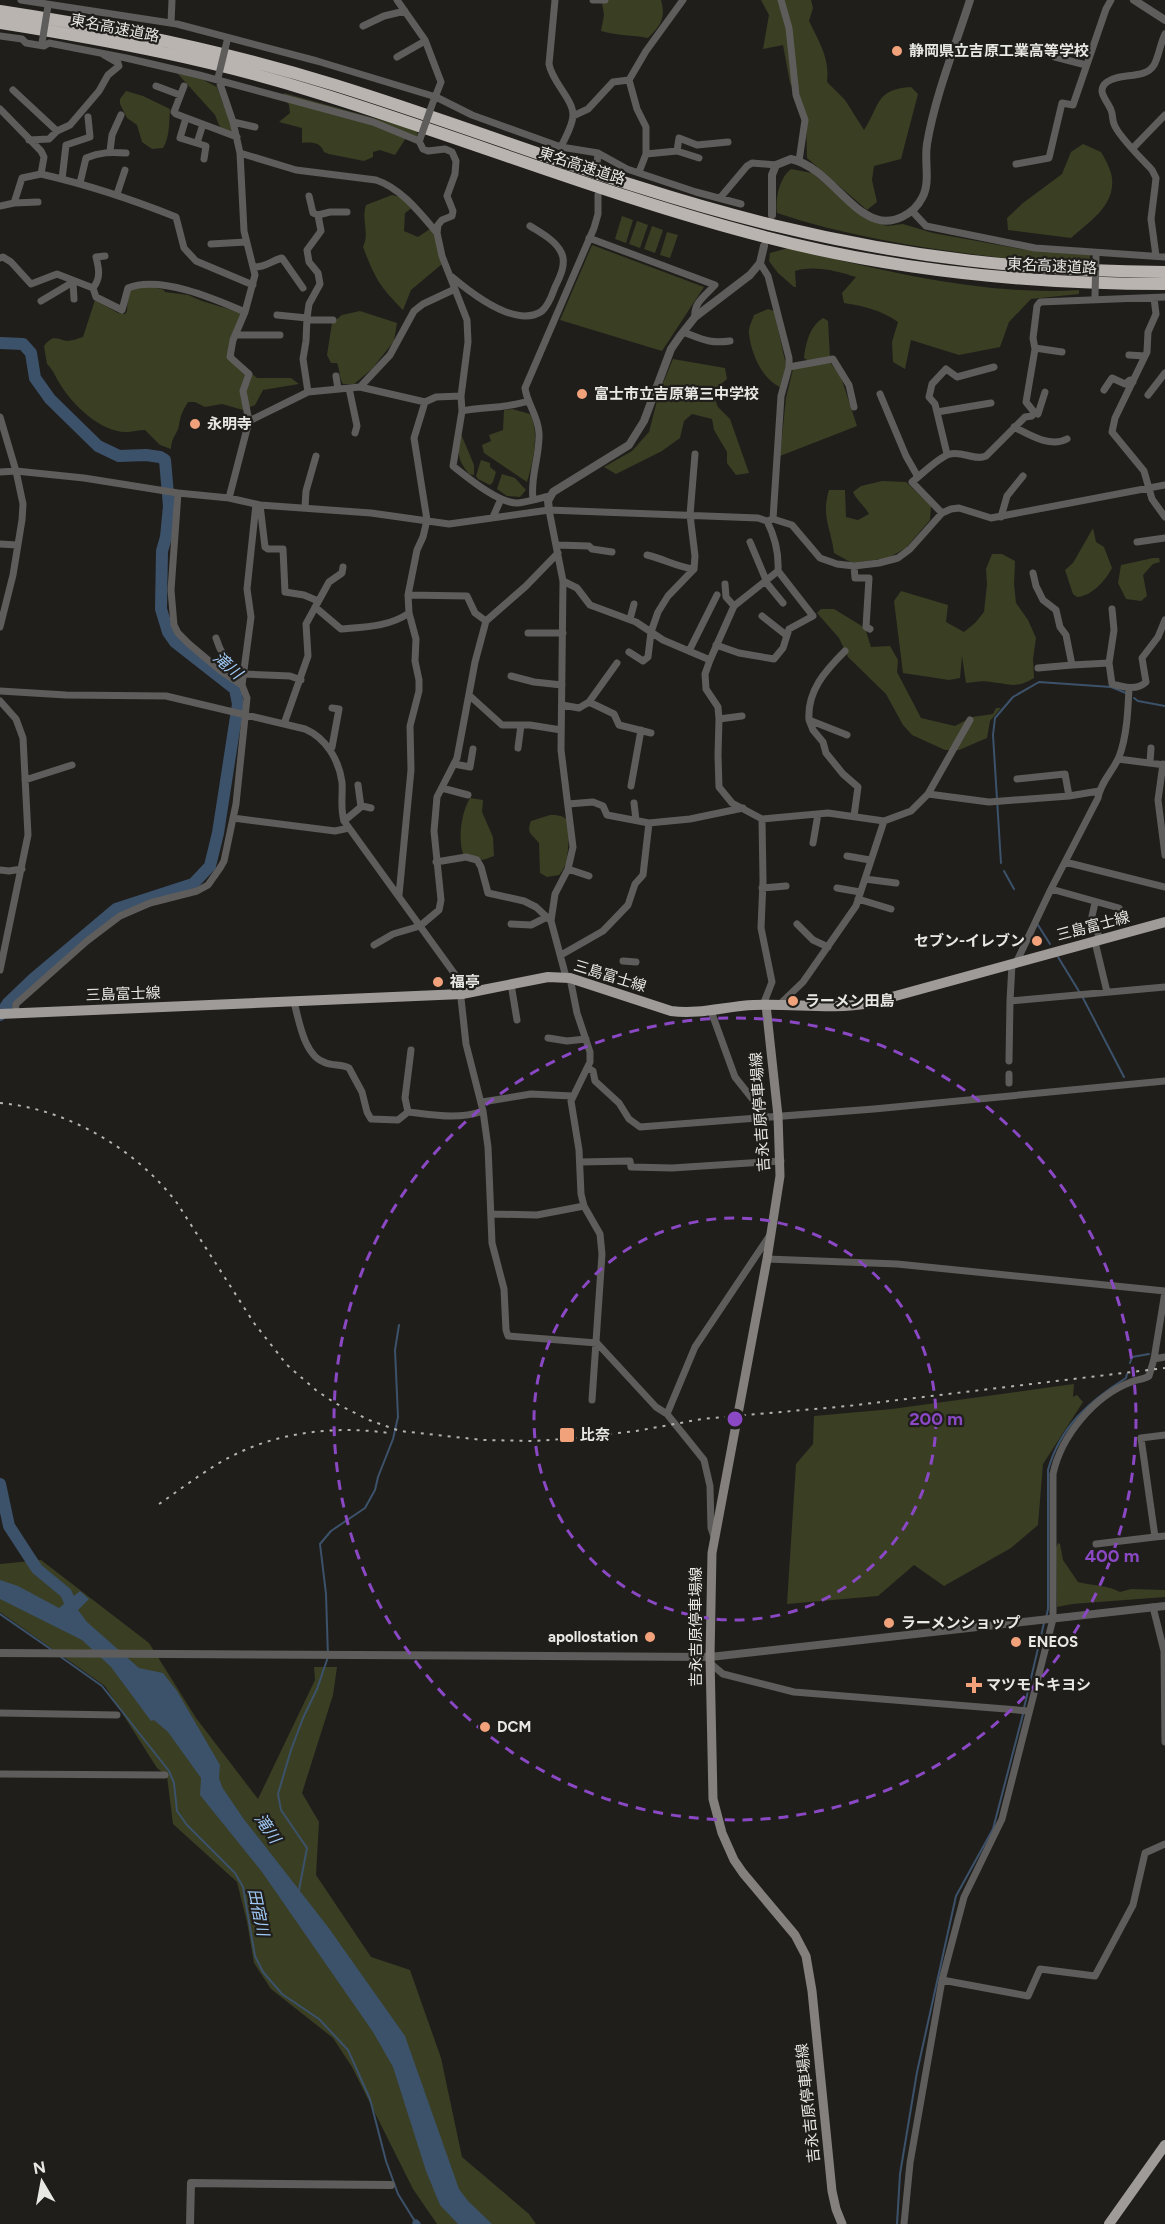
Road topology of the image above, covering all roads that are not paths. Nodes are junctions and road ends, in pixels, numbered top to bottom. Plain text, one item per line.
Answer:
1 (21, 0) edge
2 (172, 0) edge
3 (398, 0) edge
4 (555, 0) edge
5 (593, 0) edge
6 (605, 0) edge
7 (683, 0) edge
8 (781, 0) edge
9 (970, 0) edge
10 (1111, 0) edge
11 (1134, 0) edge
12 (53, 3) edge
13 (0, 11) edge
14 (405, 11) junction
15 (1165, 20) edge
16 (0, 23) edge
17 (171, 23) junction
18 (363, 26) dead end
19 (1165, 34) edge
20 (0, 36) edge
21 (228, 39) junction
22 (425, 41) junction
23 (42, 43) dead end
24 (103, 53) junction
25 (397, 57) dead end
26 (1055, 57) dead end
27 (1086, 65) junction
28 (218, 80) junction
29 (629, 80) junction
30 (156, 86) dead end
31 (184, 86) dead end
32 (14, 90) dead end
33 (180, 94) junction
34 (435, 100) junction
35 (0, 109) edge
36 (121, 115) dead end
37 (1165, 115) edge
38 (573, 116) junction
39 (88, 117) dead end
40 (186, 118) junction
41 (233, 122) junction
42 (203, 124) junction
43 (255, 127) dead end
44 (57, 131) junction
45 (237, 137) junction
46 (29, 140) junction
47 (419, 140) junction
48 (728, 142) dead end
49 (197, 143) junction
50 (561, 147) junction
51 (1133, 148) junction
52 (677, 151) junction
53 (110, 152) junction
54 (126, 153) dead end
55 (240, 153) junction
56 (598, 153) junction
57 (646, 154) junction
58 (699, 158) dead end
59 (204, 159) dead end
60 (798, 161) junction
61 (597, 164) dead end
62 (1016, 164) dead end
63 (776, 165) junction
64 (125, 170) dead end
65 (639, 172) junction
66 (41, 174) junction
67 (62, 179) junction
68 (80, 183) junction
69 (117, 194) junction
70 (598, 195) dead end
71 (309, 196) dead end
72 (720, 198) junction
73 (38, 202) dead end
74 (14, 203) junction
75 (741, 204) dead end
76 (0, 206) edge
77 (912, 211) junction
78 (347, 212) dead end
79 (318, 215) junction
80 (772, 215) dead end
81 (530, 226) dead end
82 (437, 233) junction
83 (589, 238) junction
84 (246, 242) junction
85 (211, 244) dead end
86 (764, 246) dead end
87 (1096, 255) junction
88 (105, 256) dead end
89 (1156, 256) junction
90 (1165, 257) edge
91 (0, 258) edge
92 (760, 263) junction
93 (254, 267) junction
94 (1165, 272) edge
95 (450, 276) junction
96 (73, 282) junction
97 (1165, 284) edge
98 (253, 285) junction
99 (93, 288) junction
100 (303, 288) dead end
101 (455, 289) junction
102 (1165, 297) edge
103 (1095, 298) junction
104 (1154, 298) junction
105 (74, 299) dead end
106 (41, 301) dead end
107 (245, 312) junction
108 (277, 315) dead end
109 (695, 317) junction
110 (307, 319) junction
111 (333, 320) dead end
112 (683, 332) junction
113 (235, 335) junction
114 (280, 335) dead end
115 (730, 341) dead end
116 (1035, 348) junction
117 (1062, 352) dead end
118 (1129, 355) dead end
119 (1145, 356) junction
120 (789, 367) junction
121 (994, 367) dead end
122 (1165, 373) edge
123 (336, 376) dead end
124 (1133, 381) junction
125 (360, 387) junction
126 (349, 388) junction
127 (338, 389) junction
128 (1104, 390) dead end
129 (308, 392) junction
130 (1045, 392) dead end
131 (880, 394) dead end
132 (1148, 395) dead end
133 (461, 396) junction
134 (528, 401) junction
135 (424, 402) junction
136 (991, 403) dead end
137 (854, 407) dead end
138 (462, 411) junction
139 (937, 412) junction
140 (1034, 412) junction
141 (0, 417) edge
142 (249, 421) junction
143 (1014, 427) junction
144 (355, 433) dead end
145 (1067, 440) dead end
146 (695, 454) dead end
147 (947, 454) junction
148 (316, 456) dead end
149 (16, 471) junction
150 (0, 472) edge
151 (1023, 476) dead end
152 (918, 477) junction
153 (1165, 485) edge
154 (1148, 488) junction
155 (178, 493) junction
156 (550, 496) junction
157 (230, 498) junction
158 (501, 499) junction
159 (533, 500) junction
160 (258, 504) junction
161 (305, 507) junction
162 (549, 510) junction
163 (942, 513) junction
164 (690, 515) junction
165 (493, 517) junction
166 (1000, 517) junction
167 (1165, 517) edge
168 (427, 520) junction
169 (770, 520) junction
170 (1165, 538) edge
171 (750, 542) dead end
172 (1137, 542) dead end
173 (0, 544) edge
174 (17, 545) junction
175 (557, 545) junction
176 (612, 552) dead end
177 (558, 554) junction
178 (647, 555) dead end
179 (854, 566) junction
180 (343, 567) dead end
181 (694, 569) junction
182 (778, 571) junction
183 (1034, 573) dead end
184 (564, 581) junction
185 (766, 581) junction
186 (725, 584) dead end
187 (408, 595) junction
188 (717, 595) dead end
189 (783, 603) dead end
190 (316, 604) junction
191 (634, 604) dead end
192 (734, 606) junction
193 (1112, 609) dead end
194 (409, 613) junction
195 (1, 615) edge
196 (762, 616) dead end
197 (630, 619) junction
198 (1165, 620) edge
199 (486, 621) junction
200 (0, 627) edge
201 (870, 629) dead end
202 (651, 632) junction
203 (528, 633) dead end
204 (563, 633) junction
205 (786, 635) junction
206 (216, 638) dead end
207 (716, 645) junction
208 (689, 651) junction
209 (845, 651) dead end
210 (629, 652) dead end
211 (710, 660) junction
212 (616, 663) dead end
213 (1109, 663) junction
214 (1072, 665) junction
215 (1038, 668) dead end
216 (243, 674) junction
217 (511, 676) dead end
218 (233, 678) junction
219 (301, 680) junction
220 (242, 685) junction
221 (562, 685) junction
222 (0, 691) edge
223 (1129, 694) junction
224 (470, 696) junction
225 (0, 701) edge
226 (589, 702) junction
227 (562, 705) junction
228 (332, 708) dead end
229 (246, 715) junction
230 (742, 716) dead end
231 (720, 719) junction
232 (809, 720) junction
233 (970, 720) dead end
234 (284, 724) junction
235 (521, 725) junction
236 (561, 730) junction
237 (641, 730) junction
238 (651, 734) dead end
239 (847, 735) dead end
240 (332, 747) dead end
241 (518, 748) dead end
242 (1151, 748) dead end
243 (474, 749) dead end
244 (1118, 759) junction
245 (1150, 762) junction
246 (454, 764) junction
247 (1164, 764) edge
248 (72, 765) dead end
249 (1017, 778) dead end
250 (25, 780) junction
251 (358, 785) dead end
252 (631, 786) dead end
253 (442, 788) junction
254 (1099, 791) junction
255 (928, 794) junction
256 (468, 795) dead end
257 (1069, 796) junction
258 (634, 803) dead end
259 (568, 804) junction
260 (361, 807) junction
261 (371, 808) dead end
262 (744, 808) junction
263 (818, 814) junction
264 (855, 816) junction
265 (233, 818) junction
266 (762, 819) junction
267 (636, 820) junction
268 (884, 820) junction
269 (649, 823) junction
270 (347, 824) junction
271 (813, 843) dead end
272 (847, 855) dead end
273 (1165, 855) edge
274 (870, 860) junction
275 (436, 862) junction
276 (1065, 862) junction
277 (22, 869) junction
278 (568, 869) junction
279 (0, 870) edge
280 (589, 876) dead end
281 (865, 879) junction
282 (896, 884) dead end
283 (786, 886) dead end
284 (1165, 887) edge
285 (762, 888) junction
286 (837, 888) dead end
287 (1051, 889) junction
288 (399, 895) junction
289 (859, 896) junction
290 (1095, 903) junction
291 (1119, 908) dead end
292 (891, 909) dead end
293 (549, 919) junction
294 (1165, 922) edge
295 (511, 924) dead end
296 (797, 924) dead end
297 (420, 926) junction
298 (1098, 941) junction
299 (374, 945) dead end
300 (828, 947) junction
301 (561, 955) junction
302 (623, 961) dead end
303 (636, 962) dead end
304 (1014, 964) junction
305 (0, 970) edge
306 (568, 978) junction
307 (511, 984) junction
308 (1165, 987) edge
309 (1107, 992) junction
310 (460, 994) junction
311 (1010, 1001) junction
312 (294, 1002) junction
313 (764, 1005) junction
314 (778, 1006) junction
315 (711, 1011) junction
316 (7, 1014) edge
317 (517, 1020) dead end
318 (548, 1038) dead end
319 (586, 1038) junction
320 (411, 1050) dead end
321 (1009, 1061) dead end
322 (588, 1068) junction
323 (1009, 1074) dead end
324 (1165, 1081) edge
325 (1009, 1090) junction
326 (572, 1096) junction
327 (482, 1102) junction
328 (483, 1111) junction
329 (408, 1112) junction
330 (765, 1116) junction
331 (778, 1116) junction
332 (781, 1161) junction
333 (579, 1162) junction
334 (584, 1206) junction
335 (492, 1214) junction
336 (771, 1234) junction
337 (767, 1259) junction
338 (1165, 1292) edge
339 (597, 1343) junction
340 (1165, 1357) edge
341 (1154, 1359) junction
342 (592, 1400) dead end
343 (667, 1414) junction
344 (1165, 1435) edge
345 (1165, 1536) edge
346 (1155, 1537) junction
347 (714, 1538) junction
348 (1096, 1544) dead end
349 (1165, 1606) edge
350 (1152, 1607) junction
351 (1053, 1619) junction
352 (0, 1653) edge
353 (711, 1660) junction
354 (1029, 1711) junction
355 (0, 1713) edge
356 (117, 1715) dead end
357 (1165, 1742) edge
358 (0, 1774) edge
359 (165, 1775) dead end
360 (1165, 1844) edge
361 (942, 1980) junction
362 (1165, 2145) edge
363 (391, 2185) dead end
364 (190, 2224) edge
365 (842, 2224) edge
366 (904, 2224) edge
367 (1109, 2224) edge

1 - 12 street
2 - 17 street
3 - 14 street
4 - 38 street
5 - 6 street
7 - 29 street
8 - 60 street
9 - 77 street
10 - 27 street
11 - 15 street
12 - 17 street
12 - 23 street, bridge
13 - 94 highway, 東名高速道路
14 - 18 street
14 - 22 street
16 - 97 highway, 東名高速道路
17 - 21 street
19 - 51 street
20 - 24 street
21 - 28 street, bridge
21 - 34 street
22 - 25 street
22 - 34 street
24 - 28 street
24 - 44 street
26 - 27 street
27 - 62 street
28 - 41 street
28 - 47 street
29 - 38 street
29 - 57 street
30 - 33 street
31 - 33 street
32 - 44 street
33 - 40 street
34 - 47 street, bridge
34 - 50 street
35 - 46 street
36 - 53 street
37 - 51 street
38 - 50 street
39 - 67 street
40 - 42 street
40 - 49 street
41 - 43 street
41 - 45 street
42 - 45 street
42 - 49 street
44 - 46 street
45 - 55 street
46 - 66 street
47 - 82 street
48 - 52 street
49 - 59 street
50 - 56 street
51 - 89 street
52 - 57 street
52 - 58 street
53 - 54 street
53 - 68 street
55 - 82 street
55 - 84 street
56 - 61 street
56 - 65 street
57 - 65 street
60 - 63 street
60 - 77 street
63 - 72 street
63 - 80 street
64 - 69 street
65 - 72 street
66 - 67 street
66 - 74 street
67 - 68 street
68 - 69 street
69 - 98 street
70 - 83 street
71 - 79 street
72 - 75 street
73 - 74 street
74 - 76 street
77 - 87 street
78 - 79 street
79 - 110 street
81 - 95 street
82 - 95 street
83 - 109 street
83 - 134 street
84 - 85 street
84 - 93 street
86 - 92 street
87 - 89 street
87 - 103 street, bridge
88 - 99 street
89 - 90 street
91 - 96 street
92 - 109 street
92 - 120 street
93 - 98 street
93 - 100 street
95 - 101 street
96 - 99 street
96 - 105 street
96 - 106 street
98 - 107 street
99 - 107 street
101 - 125 street
101 - 133 street
102 - 104 street
103 - 104 street
103 - 116 street
104 - 119 street
107 - 113 street
108 - 110 street
109 - 112 street
110 - 111 street
110 - 129 street
112 - 115 street
112 - 156 street
113 - 114 street
113 - 142 street
116 - 117 street
116 - 140 street
118 - 119 street
119 - 124 street
120 - 137 street
120 - 169 street
121 - 139 street
122 - 132 street
123 - 127 street
124 - 128 street
124 - 154 street
125 - 126 street
125 - 135 street
126 - 127 street
126 - 144 street
127 - 129 street
129 - 142 street
130 - 140 street
131 - 152 street
133 - 135 street
133 - 138 street
134 - 138 street
134 - 159 street
135 - 168 street
136 - 139 street
138 - 158 street
139 - 147 street
140 - 143 street
141 - 149 street
142 - 157 street
143 - 145 street
143 - 147 street
146 - 164 street
147 - 152 street
148 - 161 street
149 - 150 street
149 - 155 street
149 - 174 street
151 - 166 street
152 - 163 street
153 - 154 street
154 - 166 street
154 - 167 street
155 - 157 street
155 - 218 street
156 - 159 street
156 - 162 street
157 - 160 street
158 - 159 street
158 - 165 street
160 - 161 street
160 - 190 street
160 - 216 street
161 - 168 street
162 - 164 street
162 - 165 street
162 - 175 street
163 - 166 street
163 - 179 street
164 - 169 street
164 - 181 street
165 - 168 street
168 - 187 street
169 - 179 street
169 - 182 street
170 - 172 street
171 - 185 street
173 - 174 street
174 - 195 street
175 - 176 street
175 - 177 street
177 - 184 street
177 - 199 street
178 - 181 street
179 - 201 street
180 - 190 street
181 - 202 street
182 - 185 street
182 - 205 street
183 - 214 street
184 - 197 street
184 - 204 street
185 - 189 street
185 - 192 street
186 - 192 street
187 - 194 street
187 - 199 street
188 - 208 street
190 - 194 street
190 - 219 street
191 - 197 street
192 - 207 street
193 - 213 street
194 - 288 street
195 - 200 street
196 - 205 street
197 - 202 street
198 - 223 street
199 - 224 street
202 - 208 street
202 - 210 street
203 - 204 street
204 - 221 street
205 - 207 street
206 - 218 street
207 - 211 street
208 - 211 street
209 - 232 street
211 - 231 street
212 - 226 street
213 - 214 street
213 - 223 street
214 - 215 street
216 - 219 street
216 - 220 street
217 - 221 street
218 - 220 street
219 - 234 street
220 - 229 street
221 - 227 street
222 - 229 street
223 - 244 street
224 - 235 street
224 - 246 street
225 - 250 street
226 - 227 street
226 - 237 street
227 - 236 street
228 - 240 street
229 - 234 street
229 - 265 street
230 - 231 street
231 - 262 street
232 - 239 street
232 - 264 street
233 - 255 street
234 - 270 street
235 - 236 street
235 - 241 street
236 - 259 street
237 - 238 street
237 - 252 street
242 - 245 street
243 - 246 street
244 - 245 street
244 - 254 street
245 - 247 street
246 - 253 street
247 - 273 street
248 - 250 street
249 - 257 street
250 - 277 street
251 - 260 street
253 - 256 street
253 - 275 street
254 - 257 street
254 - 276 street
255 - 257 street
255 - 268 street
258 - 267 street
259 - 267 street
259 - 278 street
260 - 261 street
260 - 270 street
262 - 266 street
262 - 269 street
263 - 264 street
263 - 266 street
263 - 271 street
264 - 268 street
265 - 270 street
265 - 316 street
266 - 285 street
267 - 269 street
268 - 274 street
269 - 301 street
270 - 288 street
272 - 274 street
274 - 281 street
275 - 293 street
275 - 297 street
276 - 284 street
276 - 287 street
277 - 279 street
277 - 305 street
278 - 280 street
278 - 293 street
281 - 282 street
281 - 289 street
283 - 285 street
285 - 313 street
286 - 289 street
287 - 290 street
287 - 304 street
288 - 297 street
289 - 292 street
289 - 300 street
290 - 291 street
290 - 298 street
293 - 295 street
293 - 301 street
294 - 298 main road, 三島富士線
296 - 300 street
297 - 299 street
297 - 310 street
298 - 304 main road, 三島富士線
298 - 309 street
300 - 314 street
301 - 306 street
302 - 303 street
304 - 311 street
304 - 314 main road, 三島富士線
306 - 307 main road, 三島富士線
306 - 315 main road, 三島富士線
306 - 319 street
307 - 310 main road, 三島富士線
307 - 317 street
308 - 309 street
309 - 311 street
310 - 312 main road, 三島富士線
310 - 327 street
311 - 321 street
312 - 316 main road, 三島富士線
312 - 329 street
313 - 314 main road, 三島富士線
313 - 315 main road, 三島富士線
313 - 331 main road, 吉永吉原停車場線
315 - 330 street
318 - 319 street
319 - 322 street
320 - 329 street
322 - 326 street
322 - 330 street
323 - 325 street
324 - 325 street
325 - 331 street
326 - 327 street
326 - 333 street
327 - 328 street
328 - 329 street
328 - 335 street
330 - 331 street
331 - 332 main road, 吉永吉原停車場線
332 - 333 street
332 - 336 main road, 吉永吉原停車場線
333 - 334 street
334 - 335 street
334 - 339 street
335 - 339 street
336 - 337 main road, 吉永吉原停車場線
336 - 343 street
337 - 338 street
337 - 347 main road, 吉永吉原停車場線
338 - 341 street
339 - 342 street
339 - 343 street
340 - 341 street
341 - 351 street
343 - 347 street
344 - 346 street
345 - 346 street
346 - 348 street
347 - 353 main road, 吉永吉原停車場線
349 - 350 street
350 - 351 street
350 - 357 street
351 - 353 street
351 - 354 street
352 - 353 street
353 - 354 street
353 - 365 main road, 吉永吉原停車場線
354 - 361 street
355 - 356 street
358 - 359 street
360 - 361 street
361 - 366 street
362 - 367 main road
363 - 364 street

